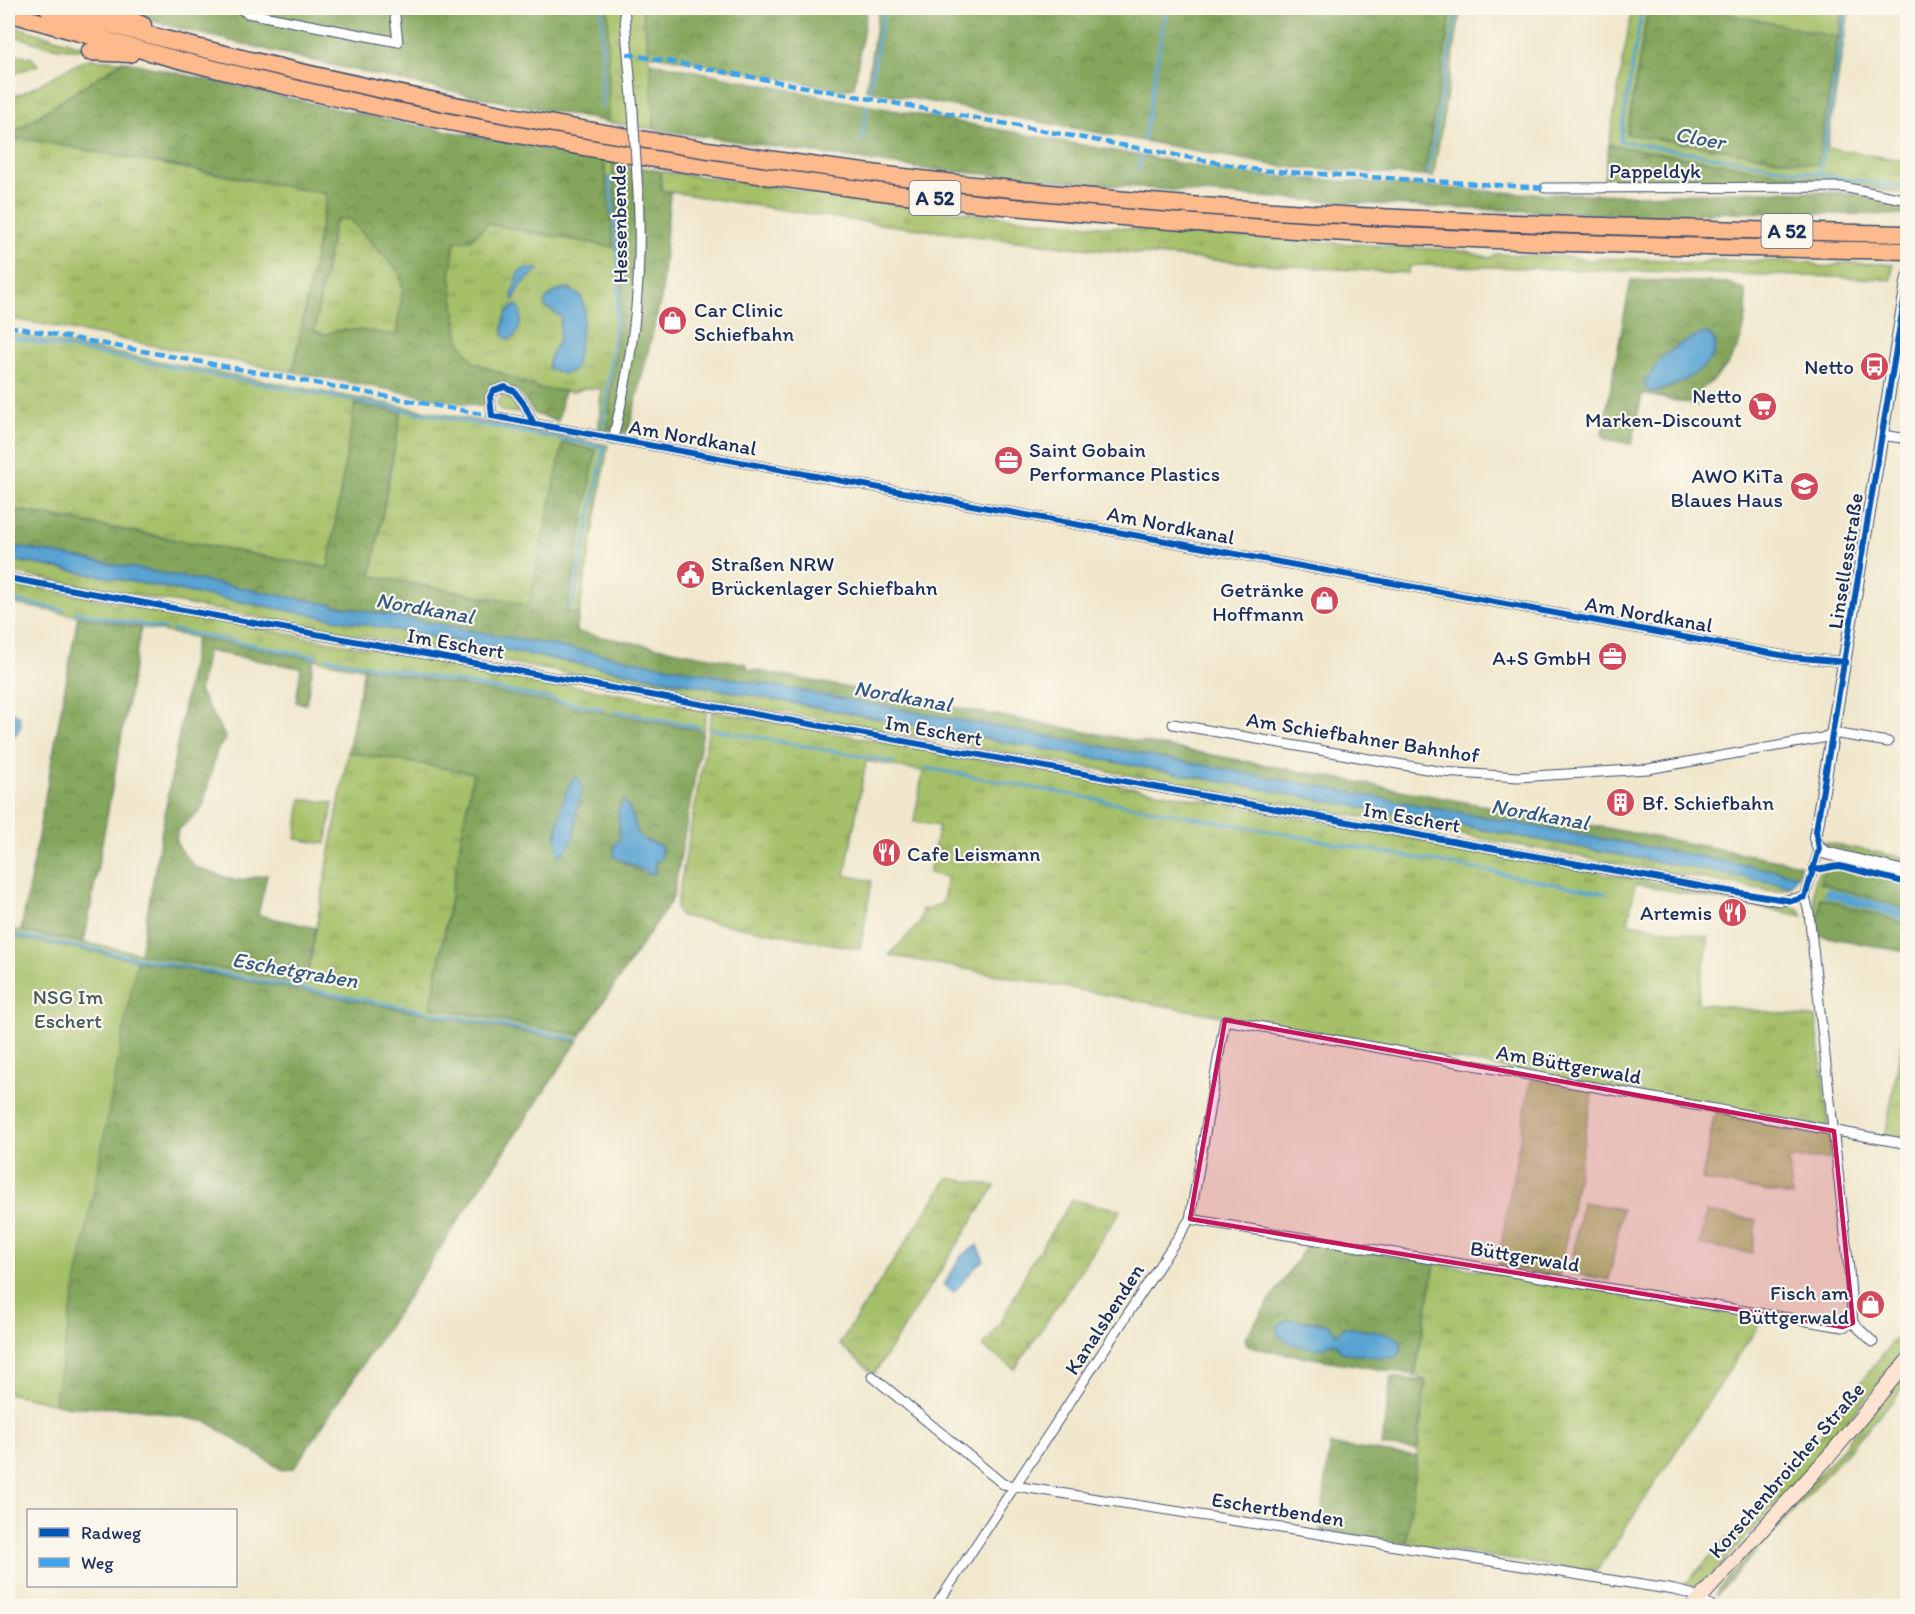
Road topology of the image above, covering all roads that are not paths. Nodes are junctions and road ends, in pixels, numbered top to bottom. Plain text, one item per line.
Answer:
1 (48, 8) edge
2 (104, 8) edge
3 (239, 8) edge
4 (394, 8) edge
5 (624, 8) edge
6 (8, 13) edge
7 (193, 46) junction
8 (89, 52) dead end
9 (203, 66) junction
10 (1545, 188) dead end
11 (1908, 200) edge
12 (1908, 234) edge
13 (1908, 251) edge
14 (1908, 277) edge
15 (534, 424) junction
16 (1882, 435) junction
17 (613, 438) junction
18 (1908, 439) edge
19 (8, 578) edge
20 (1846, 662) junction
21 (1173, 724) dead end
22 (1833, 734) junction
23 (1888, 742) dead end
24 (1819, 849) junction
25 (1908, 873) edge
26 (1805, 897) junction
27 (1225, 1020) joint
28 (1834, 1131) junction
29 (1908, 1144) edge
30 (1190, 1219) junction
31 (1853, 1323) junction
32 (1873, 1342) dead end
33 (1908, 1360) edge
34 (872, 1376) dead end
35 (1016, 1486) junction
36 (1696, 1603) edge
37 (936, 1606) edge
38 (1712, 1606) edge

1 - 7 highway, A 52
2 - 7 highway
3 - 4 street
5 - 17 street, Hessenbende, bridge
6 - 9 highway, A 52
7 - 12 highway, A 52
8 - 9 highway
9 - 13 highway, A 52
10 - 11 street, Pappeldyk
14 - 16 street, Linsellesstraße
15 - 15 street, Am Nordkanal
15 - 17 street, Am Nordkanal
16 - 18 street
16 - 20 street, Linsellesstraße
17 - 20 street, Am Nordkanal
19 - 26 street, Im Eschert
20 - 22 street, Linsellesstraße
21 - 22 street, Am Schiefbahner Bahnhof
22 - 23 street
22 - 24 street, Linsellesstraße
24 - 25 street
24 - 26 street
26 - 28 street
27 - 28 street, Am Büttgerwald
27 - 30 street, Kanalsbenden
28 - 29 street, Am Büttgerwald
28 - 31 street
30 - 31 street, Büttgerwald
30 - 35 street, Kanalsbenden
31 - 32 street
33 - 36 main road, Korschenbroicher Straße
34 - 35 street, Eschertbenden
35 - 36 street, Eschertbenden
35 - 37 street, Kanalsbenden
36 - 38 street, Eschertbenden

